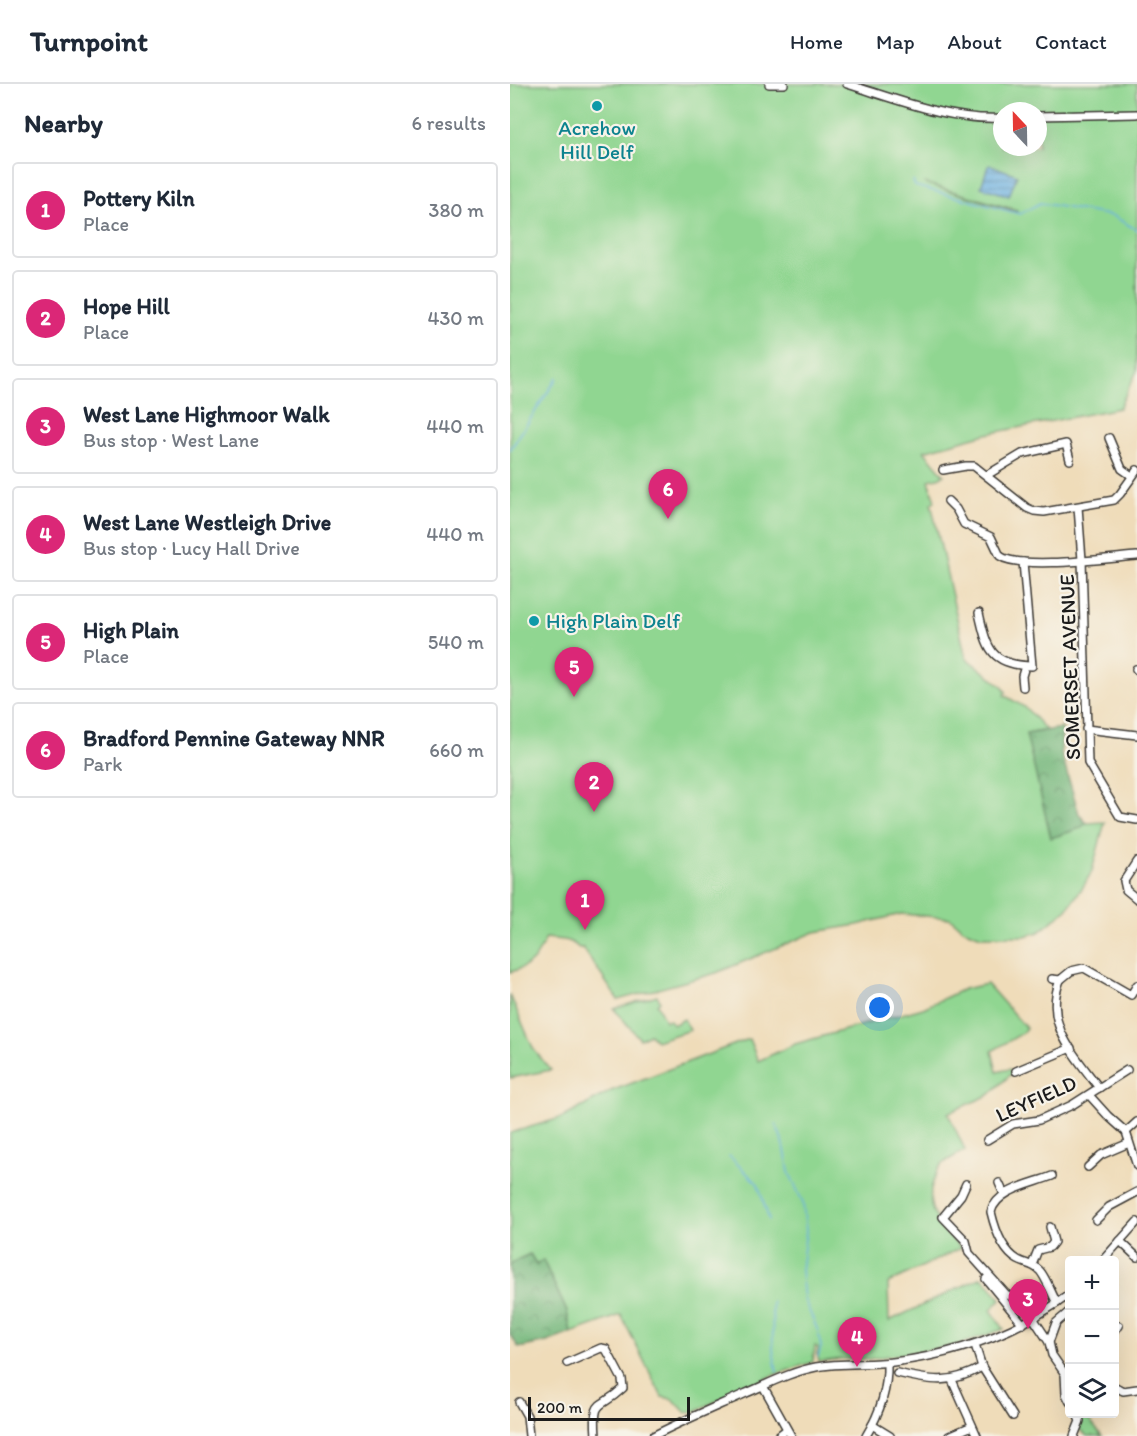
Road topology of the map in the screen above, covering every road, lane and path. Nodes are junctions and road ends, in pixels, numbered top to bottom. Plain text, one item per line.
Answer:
1 (769, 84) edge
2 (784, 84) edge
3 (847, 84) edge
4 (1137, 114) edge
5 (1047, 116) edge
6 (993, 118) edge
7 (1110, 438) dead end
8 (1070, 460) dead end
9 (943, 470) dead end
10 (1135, 473) edge
11 (987, 475) junction
12 (948, 501) dead end
13 (1078, 507) junction
14 (1137, 556) edge
15 (1082, 560) junction
16 (1023, 562) junction
17 (979, 613) dead end
18 (1028, 666) junction
19 (1023, 687) dead end
20 (1086, 729) junction
21 (1137, 735) edge
22 (1137, 820) edge
23 (1137, 861) edge
24 (1137, 899) edge
25 (1052, 979) dead end
26 (1060, 980) junction
27 (1137, 985) edge
28 (1071, 1048) junction
29 (1127, 1070) dead end
30 (1016, 1071) dead end
31 (1099, 1088) junction
32 (1089, 1095) junction
33 (1137, 1122) edge
34 (1126, 1132) junction
35 (987, 1140) dead end
36 (1129, 1143) junction
37 (1137, 1166) edge
38 (1088, 1167) dead end
39 (1052, 1176) dead end
40 (999, 1183) dead end
41 (966, 1184) dead end
42 (1137, 1192) edge
43 (1007, 1193) junction
44 (1096, 1220) dead end
45 (1137, 1222) edge
46 (1050, 1227) dead end
47 (1120, 1241) junction
48 (1107, 1256) edge
49 (1137, 1257) edge
50 (1032, 1265) junction
51 (984, 1277) dead end
52 (1065, 1298) edge
53 (1058, 1303) junction
54 (1065, 1315) edge
55 (1034, 1318) junction
56 (1023, 1324) junction
57 (1049, 1342) junction
58 (975, 1345) junction
59 (567, 1363) dead end
60 (886, 1363) junction
61 (982, 1367) junction
62 (1065, 1371) edge
63 (897, 1373) dead end
64 (952, 1380) junction
65 (764, 1386) junction
66 (1119, 1388) edge
67 (1137, 1389) edge
68 (519, 1402) dead end
69 (1013, 1416) dead end
70 (1079, 1418) edge
71 (872, 1425) junction
72 (972, 1426) junction
73 (788, 1433) edge
74 (529, 1436) edge
75 (596, 1436) edge
76 (652, 1436) edge
77 (778, 1436) edge
78 (866, 1436) edge
79 (890, 1436) edge
80 (949, 1436) edge
81 (977, 1436) edge
82 (1074, 1436) edge

1 - 2 street
3 - 6 street
4 - 5 street
7 - 10 street
8 - 11 street
9 - 11 street
10 - 13 street
11 - 13 street
12 - 16 street
13 - 15 street, SOMERSET AVENUE
14 - 15 street
15 - 16 street
15 - 20 street, SOMERSET AVENUE
16 - 18 street
17 - 18 street
18 - 19 street
20 - 21 street
20 - 22 street, SOMERSET AVENUE
23 - 24 street
25 - 26 street
26 - 27 street
26 - 28 street
28 - 30 street
28 - 31 street
29 - 31 street, LEYFIELD
31 - 32 street, LEYFIELD
32 - 34 street
32 - 35 street, LEYFIELD
33 - 34 street
34 - 36 street
36 - 37 street
36 - 38 street
39 - 43 street
40 - 43 street
41 - 55 street
42 - 44 street
43 - 50 street
45 - 47 street
46 - 50 street
47 - 48 street
47 - 49 street
50 - 53 street
51 - 56 street
52 - 53 street
53 - 55 street
54 - 57 street
55 - 56 street
55 - 57 street
56 - 58 street
57 - 62 street
58 - 60 street
58 - 61 street
59 - 75 street
60 - 65 street
60 - 71 street
61 - 64 street
61 - 69 street
63 - 64 street
64 - 72 street
65 - 73 street
65 - 76 street
66 - 67 street
68 - 74 street
70 - 82 street
71 - 78 street
71 - 79 street
72 - 80 street
72 - 81 street
73 - 77 street

